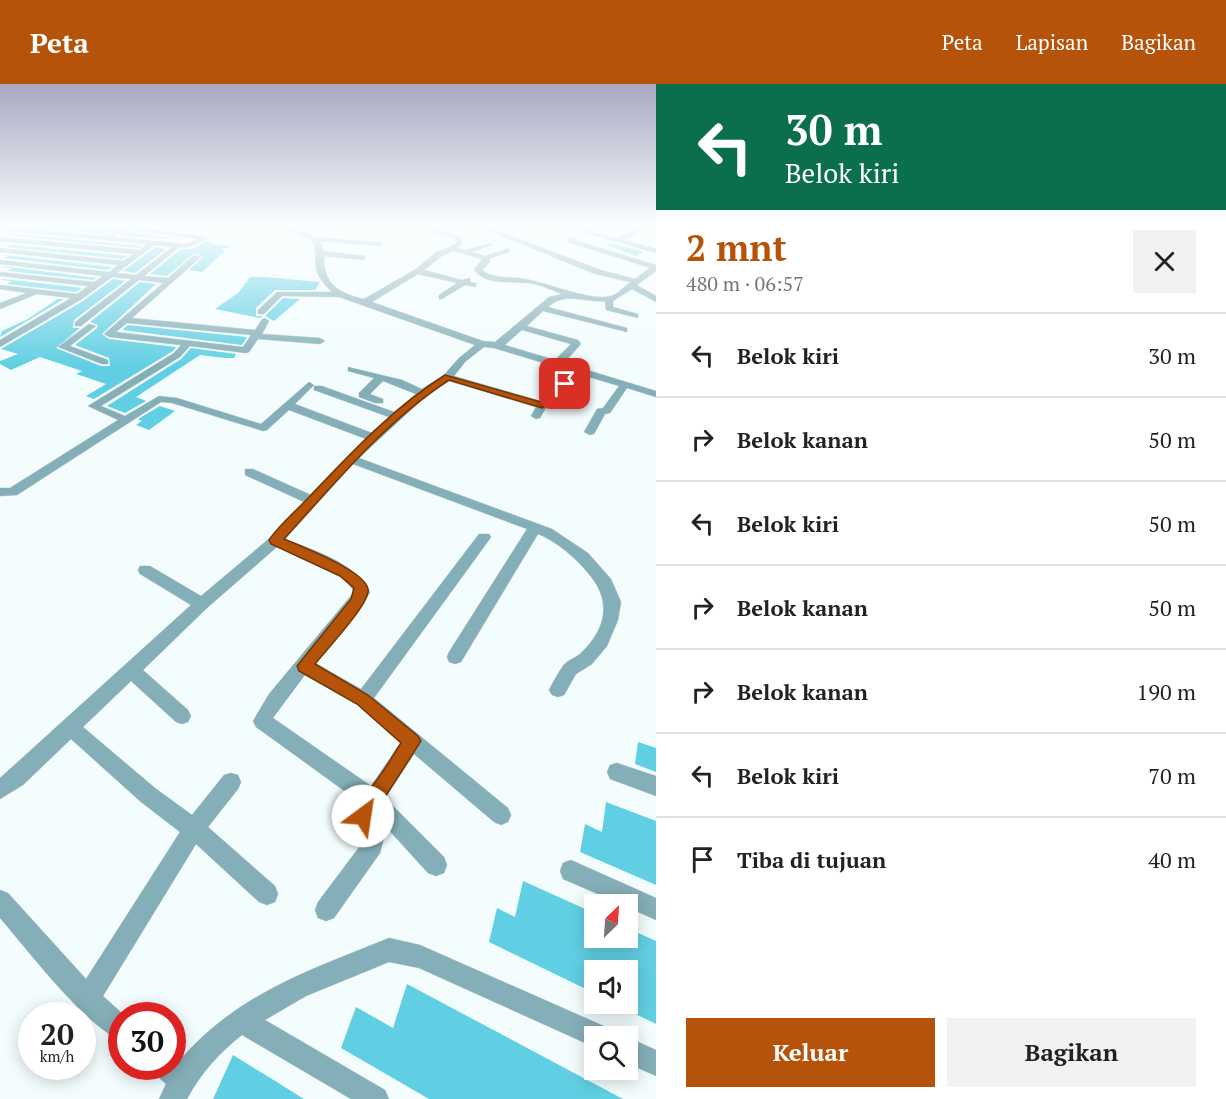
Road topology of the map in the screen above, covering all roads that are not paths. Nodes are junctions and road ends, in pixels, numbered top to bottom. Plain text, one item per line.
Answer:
1 (97, 272) edge
2 (144, 272) edge
3 (180, 272) edge
4 (321, 272) edge
5 (416, 272) edge
6 (424, 272) edge
7 (600, 272) edge
8 (615, 272) edge
9 (648, 272) edge
10 (0, 274) edge
11 (112, 274) junction
12 (483, 274) junction
13 (617, 275) junction
14 (138, 277) junction
15 (170, 281) junction
16 (464, 282) junction
17 (633, 283) junction
18 (97, 285) junction
19 (473, 285) junction
20 (0, 287) edge
21 (38, 292) junction
22 (571, 294) junction
23 (339, 295) junction
24 (80, 297) junction
25 (609, 299) junction
26 (656, 300) edge
27 (365, 302) junction
28 (0, 306) edge
29 (541, 308) junction
30 (635, 316) dead end
31 (46, 318) junction
32 (57, 320) dead end
33 (126, 320) junction
34 (68, 322) dead end
35 (78, 324) junction
36 (92, 326) junction
37 (521, 327) junction
38 (113, 330) junction
39 (624, 330) dead end
40 (257, 334) junction
41 (320, 341) dead end
42 (189, 342) junction
43 (0, 344) edge
44 (489, 345) junction
45 (105, 362) dead end
46 (558, 363) junction
47 (351, 369) dead end
48 (578, 369) junction
49 (381, 377) junction
50 (448, 377) junction
51 (625, 384) junction
52 (423, 393) junction
53 (656, 394) edge
54 (287, 405) junction
55 (542, 405) junction
56 (400, 413) junction
57 (536, 416) dead end
58 (126, 420) junction
59 (590, 432) dead end
60 (374, 438) junction
61 (351, 459) junction
62 (249, 472) dead end
63 (0, 492) edge
64 (313, 501) junction
65 (535, 528) junction
66 (484, 537) dead end
67 (276, 540) junction
68 (145, 570) dead end
69 (202, 604) junction
70 (455, 657) dead end
71 (305, 666) junction
72 (131, 670) junction
73 (558, 690) dead end
74 (363, 699) junction
75 (182, 716) dead end
76 (69, 726) junction
77 (412, 741) junction
78 (616, 772) dead end
79 (231, 782) dead end
80 (656, 786) edge
81 (0, 789) edge
82 (373, 799) junction
83 (501, 815) dead end
84 (194, 829) junction
85 (436, 865) dead end
86 (571, 871) dead end
87 (267, 894) dead end
88 (0, 901) edge
89 (656, 909) edge
90 (326, 910) dead end
91 (87, 999) junction
92 (108, 1017) edge
93 (242, 1020) junction
94 (584, 1030) edge
95 (638, 1055) edge
96 (656, 1063) edge
97 (173, 1082) edge
98 (376, 1099) edge

1 - 11 street
2 - 14 street
3 - 15 street
4 - 23 street
5 - 27 street
6 - 16 street
7 - 13 street
8 - 13 street
9 - 17 street
10 - 18 street
11 - 14 street
11 - 18 street
12 - 16 street
12 - 19 street
12 - 22 street
13 - 17 street
14 - 15 street
14 - 35 street
15 - 33 street
16 - 19 street
16 - 19 street
17 - 25 street
17 - 26 street
18 - 24 street
20 - 21 street
21 - 24 street
21 - 28 street
22 - 25 street
22 - 29 street
23 - 27 street
23 - 40 street
24 - 31 street
25 - 30 street
27 - 44 street
29 - 37 street
29 - 39 street
31 - 32 street
31 - 43 street
33 - 38 street
33 - 40 street
34 - 35 street
35 - 36 street
36 - 38 street
36 - 45 street
37 - 44 street
37 - 46 street
38 - 42 street
40 - 41 street
40 - 42 street
42 - 58 street
44 - 46 street
44 - 50 street
46 - 48 street
47 - 49 street
48 - 51 street
48 - 55 street
49 - 52 street
49 - 56 street
50 - 52 street
50 - 55 street
51 - 53 street
51 - 59 street
52 - 56 street
54 - 56 street
54 - 58 street
54 - 60 street
55 - 57 street
56 - 60 street
58 - 63 street
60 - 61 street
61 - 64 street
61 - 65 street
62 - 64 street
64 - 67 street
65 - 70 street
65 - 73 street
66 - 74 street
67 - 69 street
67 - 71 street
68 - 69 street
69 - 72 street
71 - 74 street
71 - 82 street
72 - 75 street
72 - 76 street
74 - 77 street
76 - 81 street
76 - 84 street
77 - 82 street
77 - 83 street
78 - 80 street
79 - 84 street
82 - 85 street
82 - 90 street
84 - 87 street
84 - 91 street
86 - 89 street
88 - 91 street
91 - 92 street
93 - 94 street
93 - 97 street
93 - 98 street
95 - 96 street

